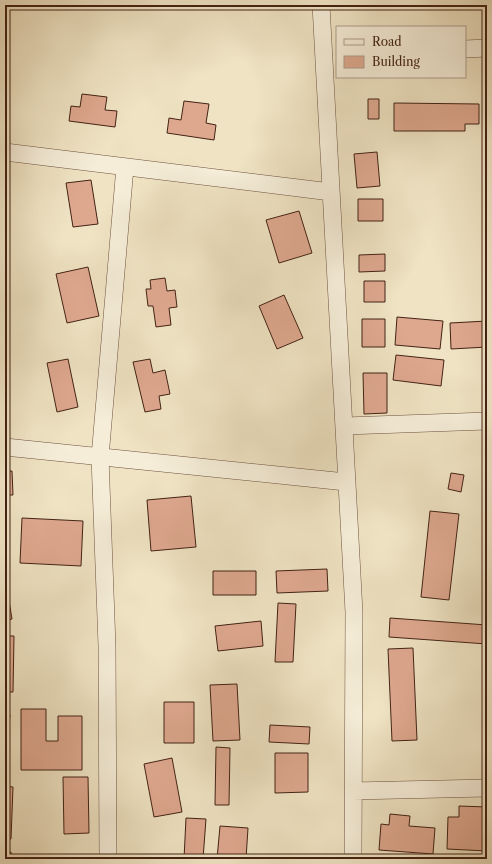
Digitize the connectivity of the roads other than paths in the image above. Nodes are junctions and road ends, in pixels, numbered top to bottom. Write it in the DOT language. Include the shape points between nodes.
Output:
graph roads {
  1 [pos="321,5"];
  2 [pos="487,48"];
  3 [pos="466,49"];
  4 [pos="330,53"];
  5 [pos="5,152"];
  6 [pos="125,167"];
  7 [pos="331,192"];
  8 [pos="487,421"];
  9 [pos="345,426"];
  10 [pos="5,447"];
  11 [pos="100,457"];
  12 [pos="346,482"];
  13 [pos="487,788"];
  14 [pos="353,790"];
  15 [pos="108,859"];
  16 [pos="353,859"];
  1 -- 4 [label="street"];
  2 -- 3 [label="street"];
  4 -- 7 [label="street"];
  5 -- 6 [label="street"];
  6 -- 7 [label="street"];
  6 -- 11 [label="street"];
  7 -- 9 [label="street"];
  8 -- 9 [label="street"];
  9 -- 12 [label="street"];
  10 -- 11 [label="street"];
  11 -- 12 [label="street"];
  11 -- 15 [label="street" via="107,646"];
  12 -- 14 [label="street" via="354,612"];
  13 -- 14 [label="street"];
  14 -- 16 [label="street"];
}
